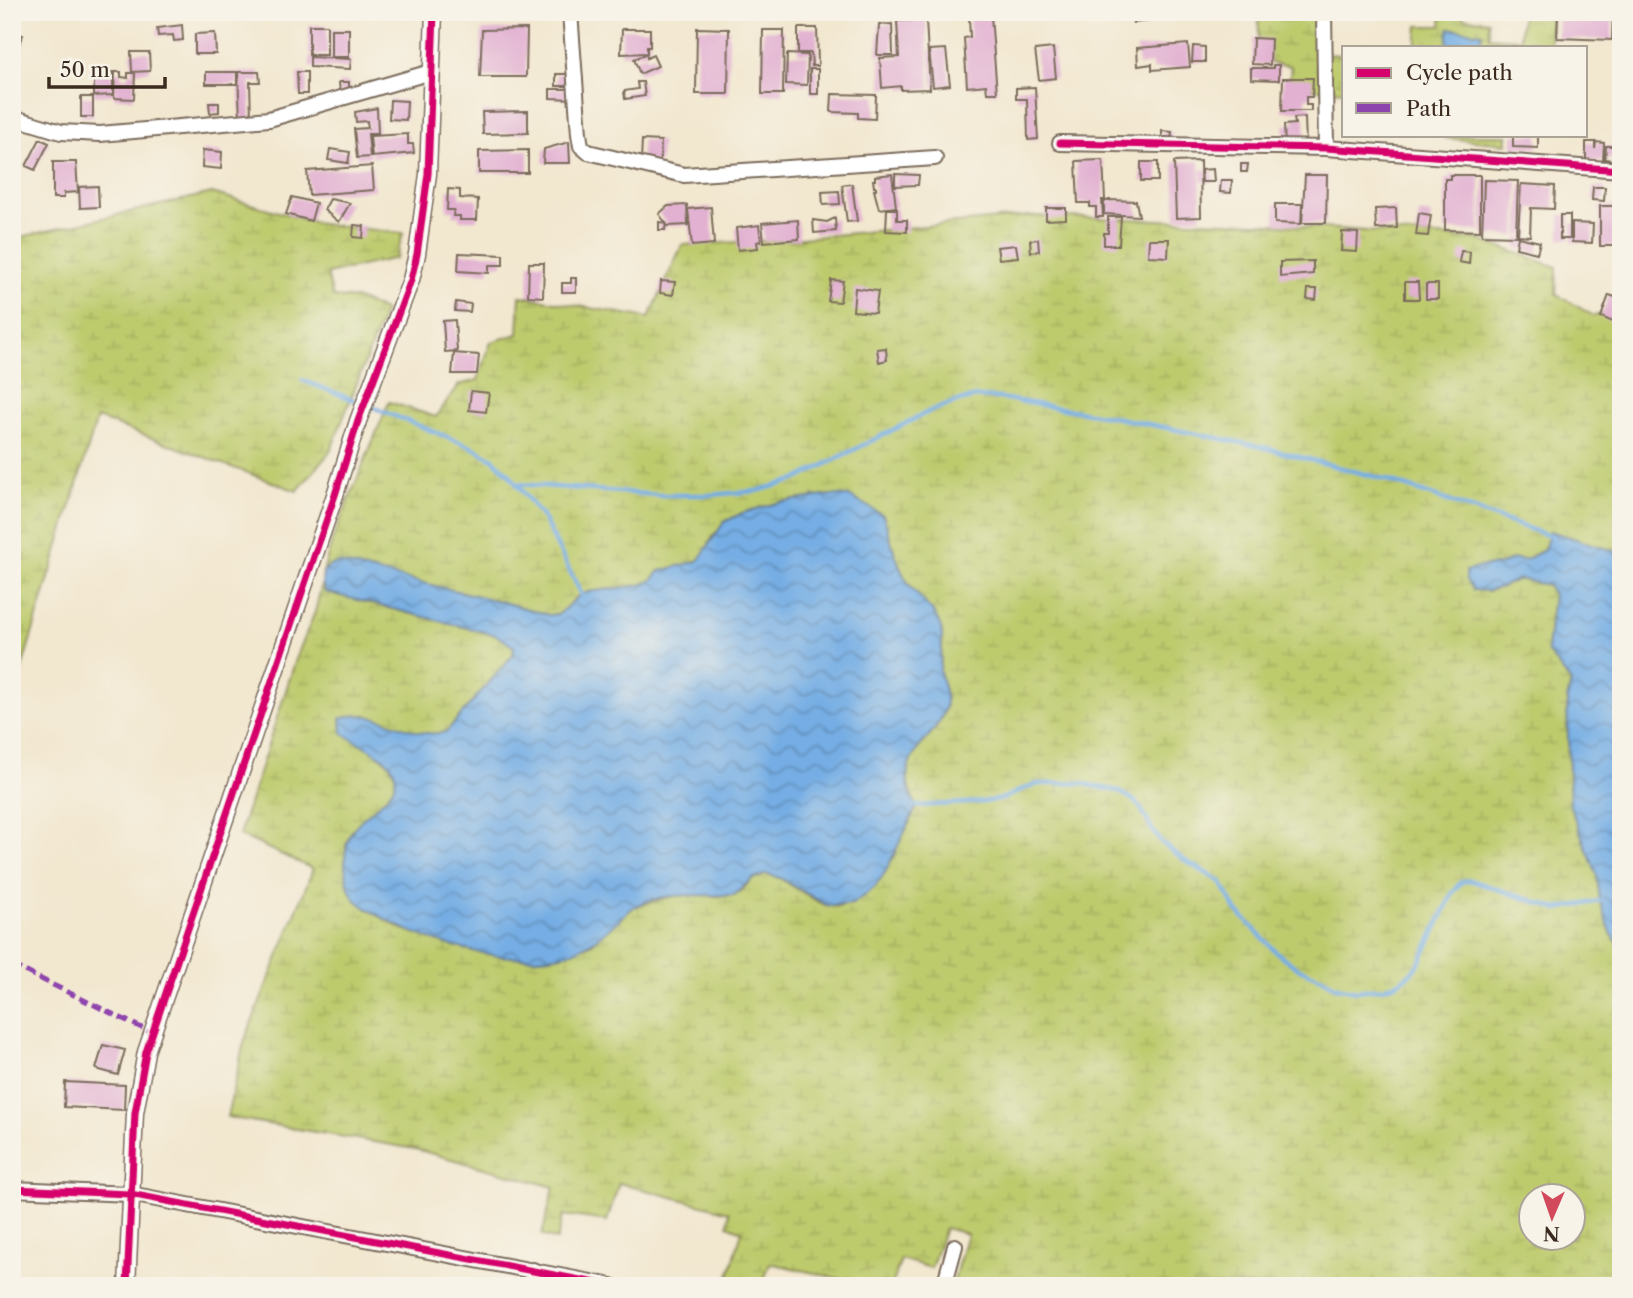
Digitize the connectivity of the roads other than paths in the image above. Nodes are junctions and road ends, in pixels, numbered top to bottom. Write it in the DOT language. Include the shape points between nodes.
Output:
graph roads {
  1 [pos="435,12"];
  2 [pos="570,12"];
  3 [pos="1324,12"];
  4 [pos="431,72"];
  5 [pos="12,117"];
  6 [pos="1060,143"];
  7 [pos="1326,148"];
  8 [pos="935,158"];
  9 [pos="1621,170"];
  10 [pos="12,1189"];
  11 [pos="130,1194"];
  12 [pos="955,1246"];
  13 [pos="533,1269"];
  14 [pos="127,1286"];
  15 [pos="529,1286"];
  16 [pos="612,1286"];
  17 [pos="944,1286"];
  1 -- 4 [label="street"];
  2 -- 8 [label="street" via="579,134 581,146 588,152 684,176"];
  3 -- 7 [label="street"];
  4 -- 5 [label="street" via="269,118 100,134 61,132"];
  4 -- 11 [label="street" via="428,174 411,280 358,421 146,1052 136,1097"];
  6 -- 7 [label="street"];
  7 -- 9 [label="street"];
  10 -- 11 [label="street"];
  11 -- 13 [label="street"];
  11 -- 14 [label="street"];
  12 -- 17 [label="street"];
  13 -- 15 [label="street"];
  13 -- 16 [label="street"];
}
